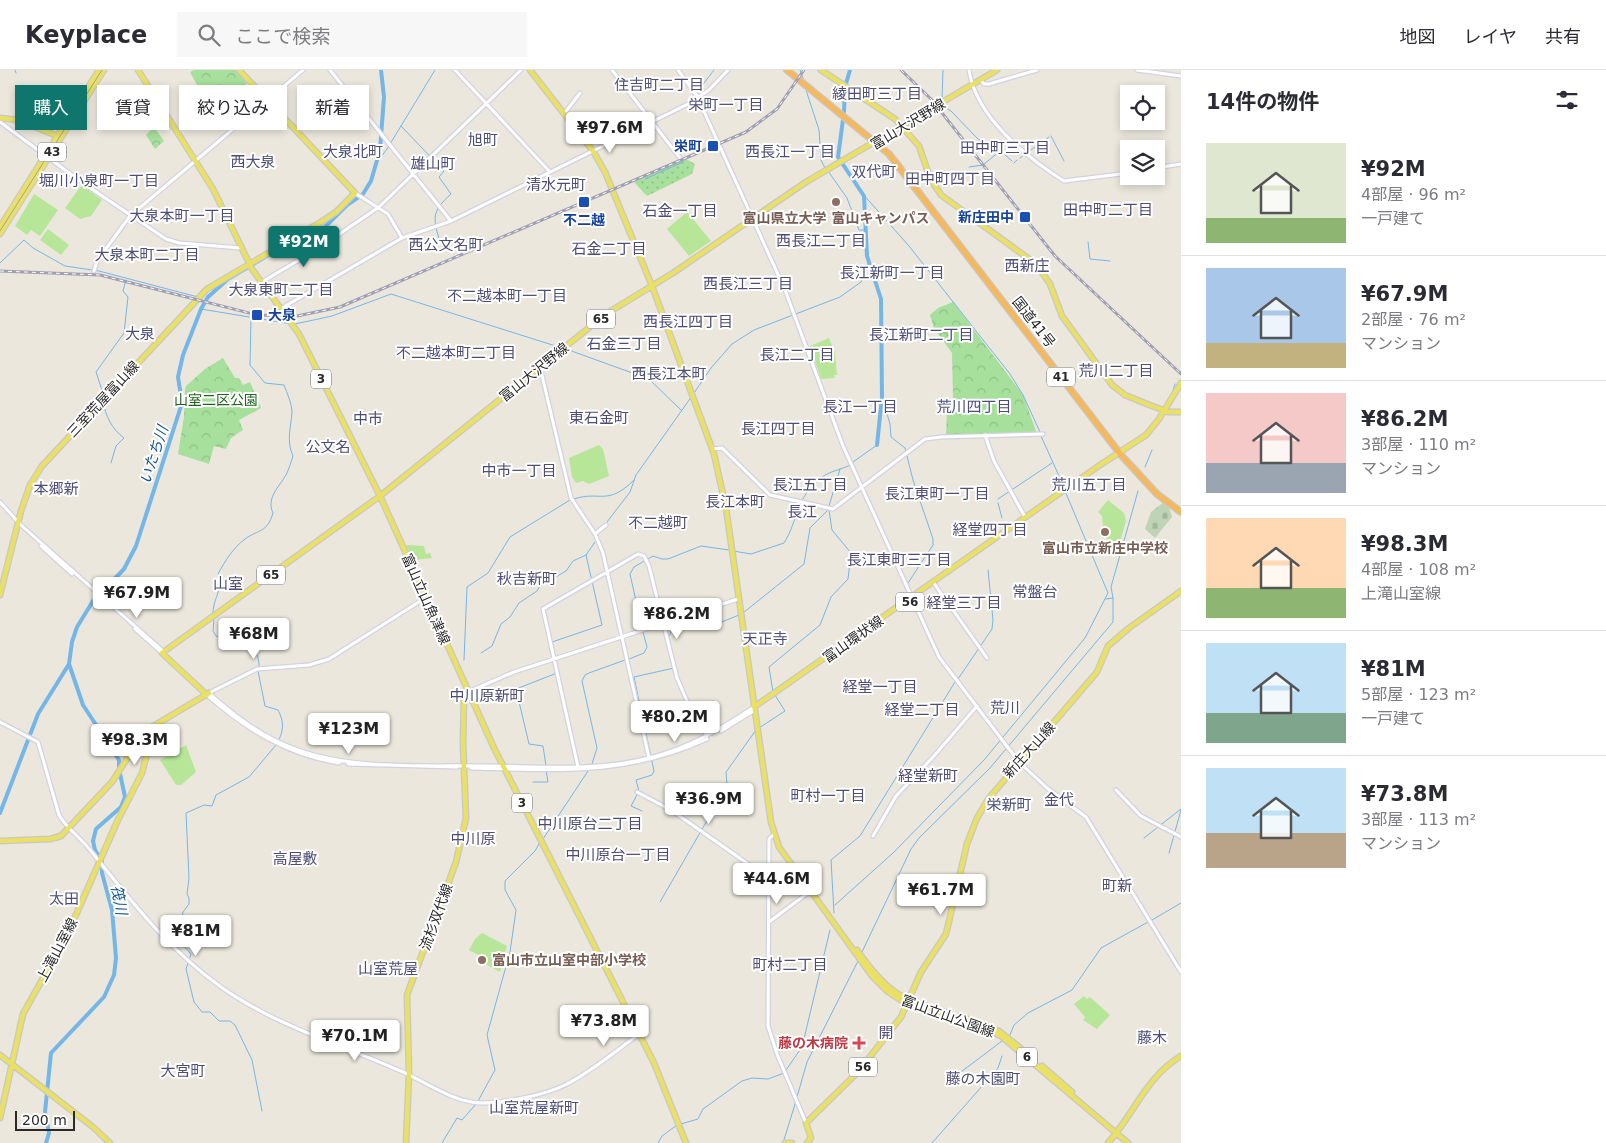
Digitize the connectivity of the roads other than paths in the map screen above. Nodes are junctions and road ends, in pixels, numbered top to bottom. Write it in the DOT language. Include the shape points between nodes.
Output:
graph roads {
  1 [pos="99,70"];
  2 [pos="104,70"];
  3 [pos="138,70"];
  4 [pos="239,70"];
  5 [pos="303,70"];
  6 [pos="330,70"];
  7 [pos="455,70"];
  8 [pos="521,70"];
  9 [pos="530,70"];
  10 [pos="612,70"];
  11 [pos="678,70"];
  12 [pos="728,70"];
  13 [pos="788,70"];
  14 [pos="822,70"];
  15 [pos="970,70"];
  16 [pos="997,70"];
  17 [pos="1037,70"];
  18 [pos="1137,70"];
  19 [pos="1181,76"];
  20 [pos="981,80"];
  21 [pos="254,85"];
  22 [pos="286,85"];
  23 [pos="972,86"];
  24 [pos="580,93"];
  25 [pos="698,99"];
  26 [pos="487,104"];
  27 [pos="564,114"];
  28 [pos="0,118"];
  29 [pos="287,120"];
  30 [pos="0,122"];
  31 [pos="653,122"];
  32 [pos="903,126"];
  33 [pos="232,130"];
  34 [pos="60,137"];
  35 [pos="876,143"];
  36 [pos="593,151"];
  37 [pos="47,157"];
  38 [pos="680,158"];
  39 [pos="195,161"];
  40 [pos="1181,164"];
  41 [pos="1165,167"];
  42 [pos="550,172"];
  43 [pos="1120,174"];
  44 [pos="414,175"];
  45 [pos="355,193"];
  46 [pos="379,207"];
  47 [pos="130,216"];
  48 [pos="752,219"];
  49 [pos="450,221"];
  50 [pos="0,227"];
  51 [pos="0,234"];
  52 [pos="402,238"];
  53 [pos="242,248"];
  54 [pos="251,265"];
  55 [pos="94,271"];
  56 [pos="262,282"];
  57 [pos="652,286"];
  58 [pos="282,308"];
  59 [pos="540,367"];
  60 [pos="1181,383"];
  61 [pos="1181,387"];
  62 [pos="1176,394"];
  63 [pos="1165,411"];
  64 [pos="1181,412"];
  65 [pos="1043,434"];
  66 [pos="985,435"];
  67 [pos="712,449"];
  68 [pos="1122,453"];
  69 [pos="862,488"];
  70 [pos="1065,491"];
  71 [pos="380,496"];
  72 [pos="0,504"];
  73 [pos="1181,511"];
  74 [pos="1025,518"];
  75 [pos="18,524"];
  76 [pos="606,526"];
  77 [pos="595,534"];
  78 [pos="607,572"];
  79 [pos="934,583"];
  80 [pos="1181,591"];
  81 [pos="0,595"];
  82 [pos="426,598"];
  83 [pos="738,599"];
  84 [pos="912,599"];
  85 [pos="663,622"];
  86 [pos="622,635"];
  87 [pos="163,653"];
  88 [pos="987,658"];
  89 [pos="553,659"];
  90 [pos="468,692"];
  91 [pos="208,694"];
  92 [pos="977,706"];
  93 [pos="754,709"];
  94 [pos="0,722"];
  95 [pos="145,731"];
  96 [pos="707,736"];
  97 [pos="649,758"];
  98 [pos="1019,762"];
  99 [pos="464,766"];
  100 [pos="504,767"];
  101 [pos="578,767"];
  102 [pos="590,768"];
  103 [pos="1116,790"];
  104 [pos="637,792"];
  105 [pos="69,828"];
  106 [pos="774,834"];
  107 [pos="873,836"];
  108 [pos="1181,837"];
  109 [pos="0,841"];
  110 [pos="99,862"];
  111 [pos="769,878"];
  112 [pos="812,890"];
  113 [pos="768,922"];
  114 [pos="1181,972"];
  115 [pos="907,1002"];
  116 [pos="639,1034"];
  117 [pos="0,1055"];
  118 [pos="1181,1056"];
  119 [pos="11,1064"];
  120 [pos="409,1074"];
  121 [pos="0,1118"];
  122 [pos="806,1124"];
  123 [pos="1118,1132"];
  124 [pos="812,1140"];
  125 [pos="110,1143"];
  126 [pos="406,1143"];
  127 [pos="686,1143"];
  128 [pos="785,1143"];
  129 [pos="792,1143"];
  130 [pos="807,1143"];
  131 [pos="1108,1143"];
  132 [pos="1128,1143"];
  133 [pos="1132,1143"];
  1 -- 34 [label="main road, 43"];
  2 -- 34 [label="main road, 43"];
  3 -- 39 [label="main road, 富山立山魚津線 / 3"];
  4 -- 21 [label="main road"];
  5 -- 22 [label="street"];
  6 -- 44 [label="street"];
  7 -- 26 [label="street"];
  8 -- 26 [label="street"];
  9 -- 27 [label="main road, 富山立山公園線 / 6"];
  10 -- 31 [label="street"];
  11 -- 25 [label="street"];
  12 -- 25 [label="street"];
  13 -- 35 [label="highway, 国道41号 / 41"];
  14 -- 32 [label="main road" via="886,111"];
  15 -- 23 [label="street"];
  16 -- 20 [label="main road, 富山大沢野線 / 65"];
  17 -- 20 [label="street" via="989,84"];
  18 -- 19 [label="street"];
  20 -- 23 [label="main road, 富山大沢野線 / 65"];
  23 -- 32 [label="main road, 富山大沢野線 / 65"];
  23 -- 43 [label="street" via="992,119 1025,153 1064,181"];
  24 -- 27 [label="street"];
  25 -- 31 [label="street"];
  25 -- 48 [label="street"];
  26 -- 42 [label="street"];
  26 -- 44 [label="street"];
  27 -- 36 [label="main road, 富山立山公園線 / 6"];
  28 -- 34 [label="main road" via="18,120"];
  29 -- 45 [label="main road"];
  30 -- 37 [label="street"];
  31 -- 36 [label="street"];
  31 -- 38 [label="street"];
  32 -- 35 [label="main road, 富山大沢野線 / 65"];
  32 -- 63 [label="main road" via="919,146 930,178 941,195 1036,264 1050,284 1062,316 1112,385 1125,395"];
  33 -- 39 [label="street"];
  34 -- 37 [label="main road, 43"];
  35 -- 48 [label="main road, 富山大沢野線 / 65" via="806,182"];
  35 -- 68 [label="highway, 国道41号 / 41" via="896,163"];
  36 -- 42 [label="street"];
  36 -- 57 [label="main road, 富山立山公園線 / 6" via="605,172"];
  37 -- 47 [label="street"];
  37 -- 50 [label="main road, 43"];
  37 -- 51 [label="main road, 43"];
  39 -- 47 [label="street"];
  39 -- 53 [label="main road, 富山立山魚津線 / 3" via="213,189"];
  40 -- 41 [label="street"];
  42 -- 49 [label="street"];
  44 -- 46 [label="street"];
  44 -- 49 [label="street"];
  45 -- 46 [label="street"];
  45 -- 54 [label="main road, 三室荒屋富山線" via="336,212"];
  46 -- 52 [label="street" via="388,214"];
  46 -- 56 [label="street" via="320,248"];
  47 -- 53 [label="street" via="166,239 179,243"];
  47 -- 55 [label="street" via="97,261"];
  48 -- 57 [label="main road, 富山大沢野線 / 65"];
  48 -- 69 [label="street" via="785,290"];
  49 -- 52 [label="street"];
  52 -- 58 [label="street"];
  53 -- 54 [label="main road, 富山立山魚津線 / 3"];
  54 -- 56 [label="main road, 富山立山魚津線 / 3"];
  54 -- 75 [label="main road, 三室荒屋富山線" via="230,274 199,297 42,466 30,485"];
  56 -- 58 [label="main road, 富山立山魚津線 / 3"];
  57 -- 59 [label="main road, 富山大沢野線 / 65" via="606,314"];
  57 -- 67 [label="main road, 富山立山公園線 / 6"];
  58 -- 71 [label="main road, 富山立山魚津線 / 3" via="299,334"];
  59 -- 71 [label="main road, 富山大沢野線 / 65"];
  59 -- 77 [label="street" via="571,498"];
  60 -- 62 [label="main road, 富山環状線 / 56"];
  61 -- 62 [label="main road, 富山環状線 / 56"];
  62 -- 63 [label="main road, 富山環状線 / 56"];
  63 -- 64 [label="main road"];
  63 -- 68 [label="main road, 富山環状線 / 56" via="1146,434"];
  65 -- 66 [label="street"];
  66 -- 69 [label="street" via="925,439"];
  66 -- 74 [label="street" via="994,461"];
  67 -- 69 [label="street" via="722,448 773,497 833,509"];
  67 -- 83 [label="main road, 富山立山公園線 / 6" via="726,508"];
  68 -- 70 [label="main road, 富山環状線 / 56"];
  68 -- 73 [label="highway, 国道41号 / 41"];
  69 -- 84 [label="street"];
  70 -- 74 [label="main road, 富山環状線 / 56"];
  70 -- 79 [label="main road, 富山環状線 / 56"];
  71 -- 82 [label="main road, 富山立山魚津線 / 3"];
  71 -- 87 [label="main road, 富山大沢野線 / 65"];
  72 -- 75 [label="street"];
  74 -- 79 [label="main road, 富山環状線 / 56"];
  75 -- 81 [label="main road, 三室荒屋富山線"];
  75 -- 87 [label="street"];
  76 -- 77 [label="street"];
  77 -- 78 [label="street"];
  78 -- 85 [label="street" via="638,554 644,556"];
  78 -- 86 [label="street"];
  78 -- 89 [label="street" via="544,610"];
  79 -- 84 [label="main road, 富山環状線 / 56"];
  79 -- 88 [label="street"];
  80 -- 98 [label="main road, 新庄大山線" via="1108,646 1097,672"];
  82 -- 90 [label="main road, 富山立山魚津線 / 3"];
  82 -- 91 [label="street" via="329,659 309,665 257,669"];
  83 -- 85 [label="street"];
  83 -- 93 [label="main road, 富山立山公園線 / 6"];
  84 -- 92 [label="street" via="939,657"];
  84 -- 93 [label="main road, 富山環状線 / 56"];
  85 -- 86 [label="street"];
  85 -- 96 [label="street" via="683,693"];
  86 -- 89 [label="street"];
  86 -- 97 [label="street"];
  87 -- 91 [label="main road"];
  89 -- 90 [label="street"];
  89 -- 101 [label="street"];
  90 -- 99 [label="main road, 流杉双代線" via="464,698"];
  90 -- 100 [label="main road, 富山立山魚津線 / 3"];
  91 -- 95 [label="main road"];
  91 -- 99 [label="street" via="260,733 308,754 340,761"];
  92 -- 98 [label="street"];
  92 -- 107 [label="street" via="896,796"];
  93 -- 96 [label="street"];
  93 -- 102 [label="street" via="711,737 673,753 632,764"];
  93 -- 106 [label="main road, 富山立山公園線 / 6"];
  94 -- 105 [label="street" via="33,738 40,746 59,815"];
  95 -- 105 [label="main road" via="112,782"];
  95 -- 110 [label="main road, 上滝山室線" via="143,770"];
  96 -- 97 [label="street"];
  97 -- 102 [label="street"];
  98 -- 114 [label="street" via="1086,817"];
  98 -- 115 [label="main road, 新庄大山線" via="1001,781 977,818 967,844 946,934 921,972"];
  99 -- 100 [label="street"];
  99 -- 120 [label="main road, 流杉双代線" via="467,814 461,846 407,995"];
  100 -- 101 [label="street"];
  100 -- 102 [label="street"];
  100 -- 116 [label="main road, 富山立山魚津線 / 3"];
  101 -- 102 [label="street"];
  103 -- 108 [label="street" via="1142,816"];
  104 -- 111 [label="street" via="671,810"];
  105 -- 109 [label="main road" via="56,838"];
  105 -- 110 [label="street"];
  106 -- 111 [label="street" via="769,839"];
  106 -- 112 [label="main road, 富山立山公園線 / 6"];
  110 -- 119 [label="main road, 上滝山室線" via="67,935 23,1014"];
  110 -- 120 [label="street" via="167,941 223,989 275,1018"];
  111 -- 113 [label="street"];
  112 -- 113 [label="street"];
  112 -- 115 [label="main road, 富山立山公園線 / 6" via="876,976"];
  113 -- 122 [label="street" via="768,1026"];
  115 -- 122 [label="main road, 56" via="896,1025 858,1072"];
  115 -- 123 [label="main road, 富山立山公園線 / 6" via="976,1020 999,1031"];
  116 -- 120 [label="street" via="562,1086 490,1103 460,1099"];
  116 -- 127 [label="main road, 富山立山魚津線 / 3"];
  117 -- 119 [label="main road"];
  118 -- 123 [label="main road" via="1167,1064 1148,1084"];
  119 -- 121 [label="main road, 上滝山室線"];
  119 -- 125 [label="main road"];
  120 -- 126 [label="main road, 流杉双代線"];
  122 -- 124 [label="main road"];
  123 -- 131 [label="main road"];
  123 -- 132 [label="main road, 富山立山公園線 / 6"];
  123 -- 133 [label="main road, 富山立山公園線 / 6"];
  124 -- 130 [label="main road"];
  128 -- 129 [label="main road"];
}
